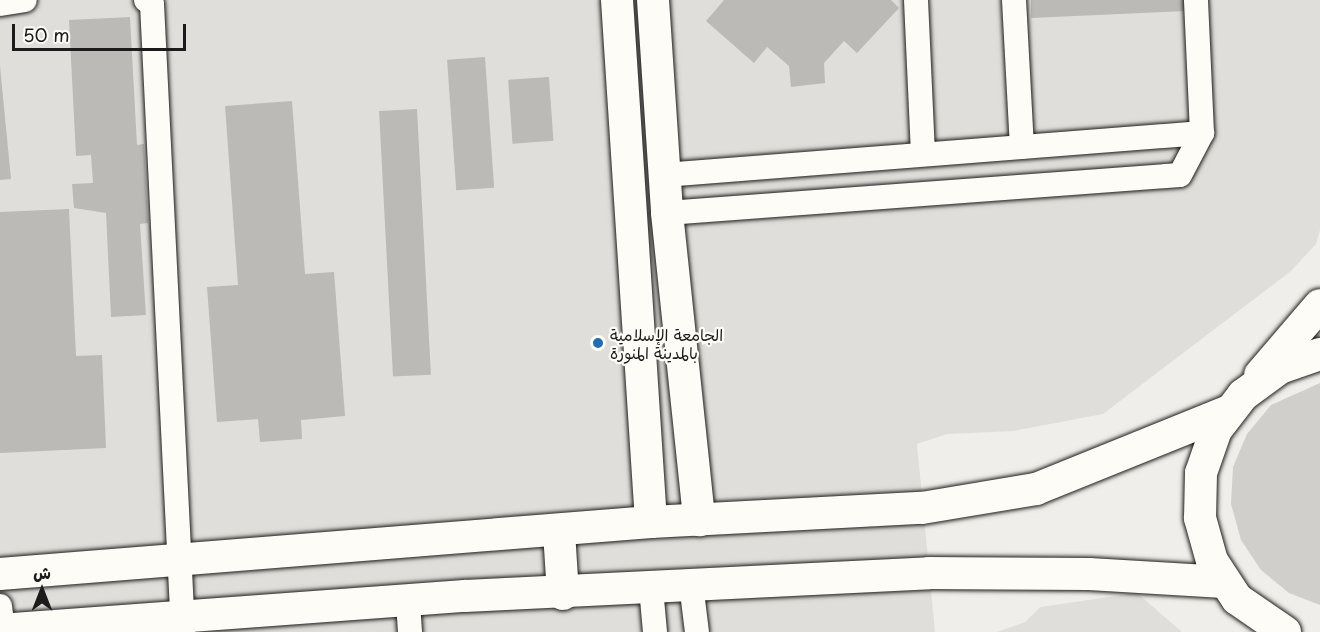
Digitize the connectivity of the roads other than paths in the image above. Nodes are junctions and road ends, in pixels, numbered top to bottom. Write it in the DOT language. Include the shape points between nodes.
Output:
graph roads {
  1 [pos="25,0"];
  2 [pos="146,0"];
  3 [pos="617,0"];
  4 [pos="653,0"];
  5 [pos="916,0"];
  6 [pos="1014,0"];
  7 [pos="1196,0"];
  8 [pos="0,4"];
  9 [pos="1202,133"];
  10 [pos="1022,147"];
  11 [pos="923,154"];
  12 [pos="664,175"];
  13 [pos="666,213"];
  14 [pos="1320,305"];
  15 [pos="1320,354"];
  16 [pos="1236,403"];
  17 [pos="699,520"];
  18 [pos="651,522"];
  19 [pos="560,532"];
  20 [pos="177,558"];
  21 [pos="0,574"];
  22 [pos="1224,582"];
  23 [pos="691,584"];
  24 [pos="651,588"];
  25 [pos="563,594"];
  26 [pos="409,617"];
  27 [pos="1264,622"];
  28 [pos="182,623"];
  29 [pos="2,624"];
  30 [pos="655,632"];
  31 [pos="697,632"];
  32 [pos="1285,632"];
  1 -- 8 [label="street"];
  2 -- 20 [label="street" via="152,4"];
  3 -- 18 [label="main road"];
  4 -- 12 [label="main road"];
  5 -- 11 [label="street"];
  6 -- 10 [label="street"];
  7 -- 9 [label="street"];
  9 -- 10 [label="street"];
  9 -- 13 [label="street" via="1180,175"];
  10 -- 11 [label="street"];
  11 -- 12 [label="street"];
  12 -- 13 [label="main road"];
  13 -- 17 [label="main road"];
  14 -- 16 [label="main road"];
  15 -- 16 [label="main road" via="1280,368"];
  16 -- 17 [label="main road" via="1036,489 922,508"];
  16 -- 22 [label="main road" via="1201,473 1200,518"];
  17 -- 18 [label="main road"];
  18 -- 19 [label="main road"];
  19 -- 20 [label="main road"];
  19 -- 25 [label="main road"];
  20 -- 21 [label="main road"];
  20 -- 28 [label="street"];
  22 -- 23 [label="main road" via="929,573"];
  22 -- 27 [label="main road"];
  23 -- 24 [label="main road"];
  23 -- 31 [label="street"];
  24 -- 25 [label="main road"];
  24 -- 30 [label="street"];
  25 -- 26 [label="main road"];
  26 -- 28 [label="main road"];
  27 -- 32 [label="main road"];
  28 -- 29 [label="main road"];
}
